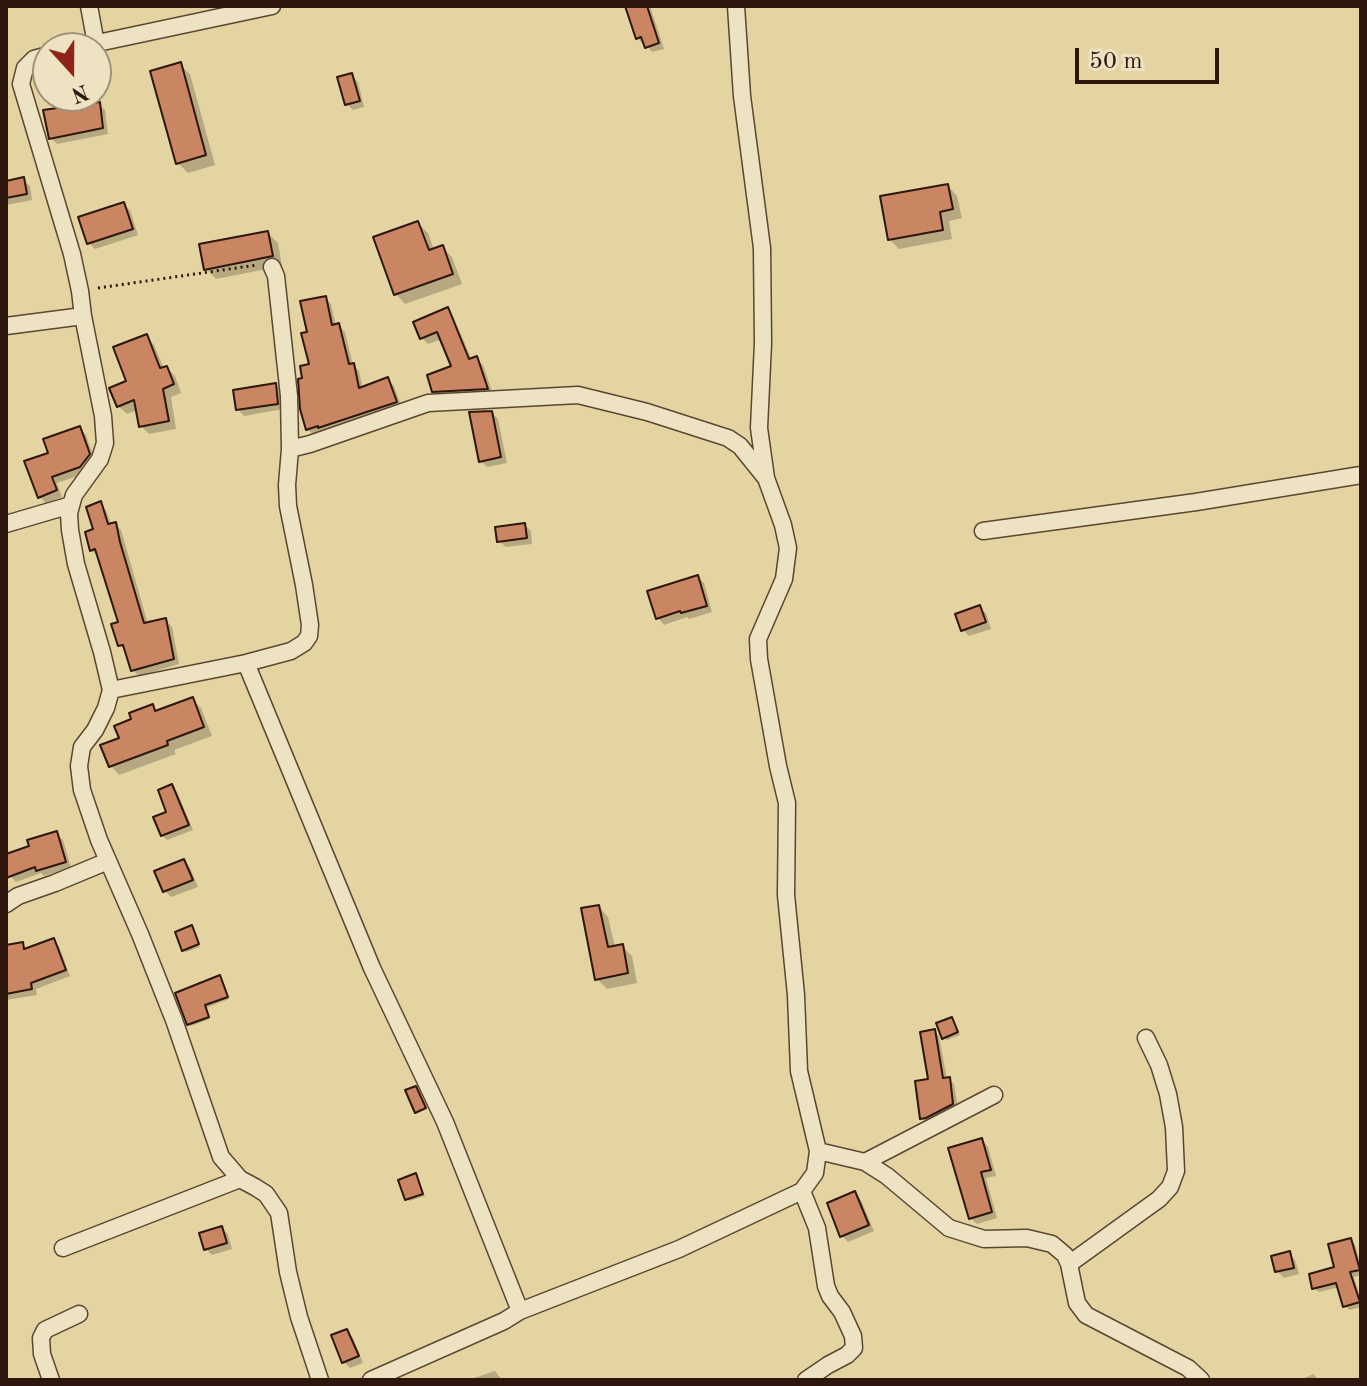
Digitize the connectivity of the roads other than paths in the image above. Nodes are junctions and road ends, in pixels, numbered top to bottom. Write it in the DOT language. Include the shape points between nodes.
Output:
graph roads {
  1 [pos="89,6"];
  2 [pos="272,6"];
  3 [pos="736,6"];
  4 [pos="94,32"];
  5 [pos="112,41"];
  6 [pos="32,61"];
  7 [pos="272,267"];
  8 [pos="83,316"];
  9 [pos="6,326"];
  10 [pos="290,449"];
  11 [pos="1361,475"];
  12 [pos="766,478"];
  13 [pos="71,505"];
  14 [pos="6,524"];
  15 [pos="983,531"];
  16 [pos="246,663"];
  17 [pos="111,690"];
  18 [pos="108,861"];
  19 [pos="6,904"];
  20 [pos="1146,1038"];
  21 [pos="994,1095"];
  22 [pos="818,1151"];
  23 [pos="865,1162"];
  24 [pos="240,1179"];
  25 [pos="802,1191"];
  26 [pos="63,1248"];
  27 [pos="1069,1264"];
  28 [pos="520,1311"];
  29 [pos="79,1314"];
  30 [pos="51,1380"];
  31 [pos="320,1380"];
  32 [pos="371,1380"];
  33 [pos="806,1380"];
  34 [pos="1201,1380"];
  1 -- 4 [label="street"];
  2 -- 5 [label="street"];
  3 -- 12 [label="street" via="762,248 759,428"];
  6 -- 8 [label="street" via="21,84 72,254"];
  7 -- 10 [label="street" via="286,354"];
  8 -- 9 [label="street"];
  8 -- 13 [label="street" via="105,443"];
  10 -- 12 [label="street" via="428,403 578,395 728,438"];
  10 -- 16 [label="street" via="288,506 309,636 291,651"];
  11 -- 15 [label="street"];
  12 -- 22 [label="street" via="788,548 784,579 758,639 759,659 787,803 786,895 799,1071"];
  13 -- 14 [label="street"];
  13 -- 17 [label="street" via="76,564"];
  16 -- 17 [label="street"];
  16 -- 28 [label="street" via="372,968 445,1122"];
  17 -- 18 [label="street" via="82,747 79,766 82,790"];
  18 -- 19 [label="street"];
  18 -- 24 [label="street" via="174,1020 221,1157"];
  20 -- 27 [label="street" via="1168,1094 1176,1171 1159,1199"];
  21 -- 23 [label="street"];
  22 -- 23 [label="street"];
  22 -- 25 [label="street" via="815,1173"];
  23 -- 27 [label="street" via="949,1228 984,1239 1027,1238 1052,1244"];
  24 -- 26 [label="street"];
  24 -- 31 [label="street" via="266,1194 279,1213 299,1317"];
  25 -- 28 [label="street" via="679,1249"];
  25 -- 33 [label="street" via="817,1228 826,1286 853,1336 854,1348"];
  27 -- 34 [label="street" via="1077,1303 1086,1315 1188,1368"];
  28 -- 32 [label="street"];
  29 -- 30 [label="street" via="45,1330 41,1338"];
}
